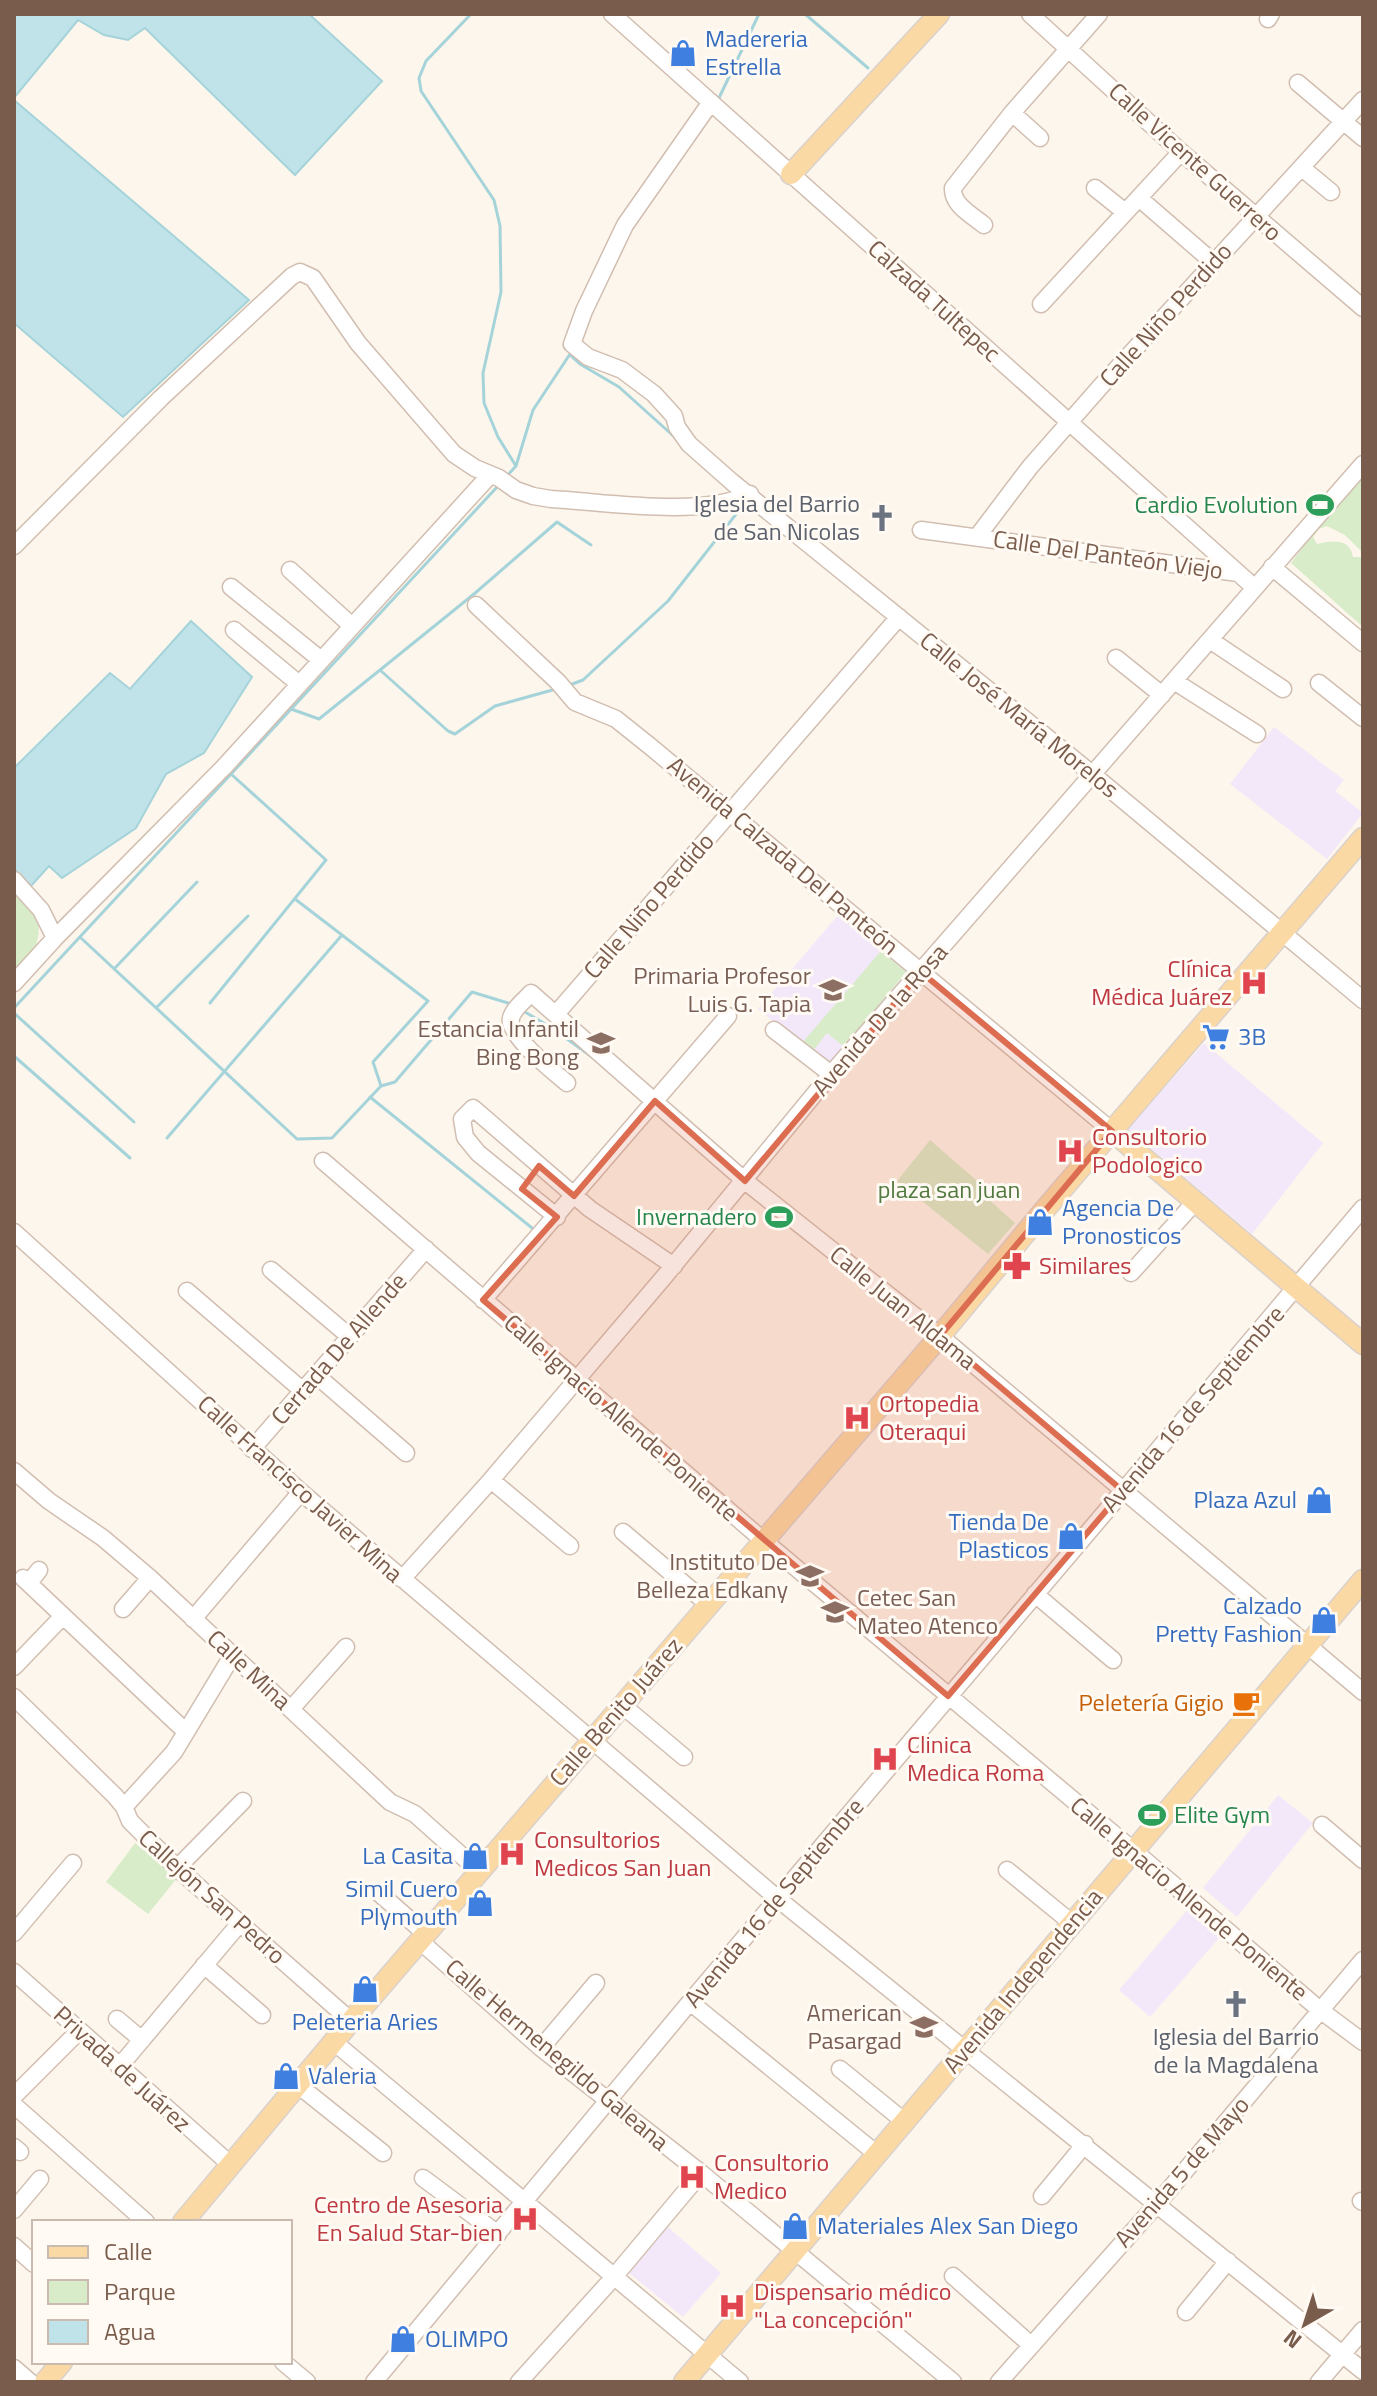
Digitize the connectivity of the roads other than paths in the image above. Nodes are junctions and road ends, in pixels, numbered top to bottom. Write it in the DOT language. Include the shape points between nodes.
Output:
graph roads {
  1 [pos="612,14"];
  2 [pos="939,14"];
  3 [pos="1030,14"];
  4 [pos="1099,14"];
  5 [pos="1070,49"];
  6 [pos="1298,83"];
  7 [pos="1363,100"];
  8 [pos="712,102"];
  9 [pos="1012,113"];
  10 [pos="1343,122"];
  11 [pos="1040,138"];
  12 [pos="1363,138"];
  13 [pos="1181,152"];
  14 [pos="1302,168"];
  15 [pos="791,174"];
  16 [pos="1095,188"];
  17 [pos="1331,192"];
  18 [pos="1139,198"];
  19 [pos="1125,212"];
  20 [pos="1256,216"];
  21 [pos="984,225"];
  22 [pos="1214,263"];
  23 [pos="1041,304"];
  24 [pos="1363,308"];
  25 [pos="1070,422"];
  26 [pos="1363,464"];
  27 [pos="494,477"];
  28 [pos="750,494"];
  29 [pos="921,530"];
  30 [pos="977,537"];
  31 [pos="14,546"];
  32 [pos="1272,567"];
  33 [pos="290,570"];
  34 [pos="1238,573"];
  35 [pos="231,587"];
  36 [pos="1255,588"];
  37 [pos="476,605"];
  38 [pos="899,617"];
  39 [pos="352,626"];
  40 [pos="234,630"];
  41 [pos="1210,640"];
  42 [pos="1363,643"];
  43 [pos="1116,658"];
  44 [pos="321,660"];
  45 [pos="1174,681"];
  46 [pos="1319,683"];
  47 [pos="299,684"];
  48 [pos="1283,689"];
  49 [pos="1162,695"];
  50 [pos="1363,718"];
  51 [pos="1257,734"];
  52 [pos="1092,774"];
  53 [pos="730,813"];
  54 [pos="1363,838"];
  55 [pos="14,880"];
  56 [pos="1283,932"];
  57 [pos="55,938"];
  58 [pos="921,972"];
  59 [pos="14,983"];
  60 [pos="1363,1000"];
  61 [pos="556,1014"];
  62 [pos="728,1016"];
  63 [pos="774,1030"];
  64 [pos="831,1074"];
  65 [pos="567,1083"];
  66 [pos="655,1101"];
  67 [pos="1112,1131"];
  68 [pos="323,1161"];
  69 [pos="539,1166"];
  70 [pos="745,1181"];
  71 [pos="522,1189"];
  72 [pos="574,1196"];
  73 [pos="1195,1202"];
  74 [pos="1363,1208"];
  75 [pos="557,1217"];
  76 [pos="14,1232"];
  77 [pos="426,1249"];
  78 [pos="674,1266"];
  79 [pos="271,1270"];
  80 [pos="1131,1273"];
  81 [pos="1297,1288"];
  82 [pos="187,1291"];
  83 [pos="483,1300"];
  84 [pos="349,1336"];
  85 [pos="940,1336"];
  86 [pos="1363,1344"];
  87 [pos="316,1375"];
  88 [pos="574,1381"];
  89 [pos="303,1391"];
  90 [pos="252,1449"];
  91 [pos="406,1453"];
  92 [pos="14,1471"];
  93 [pos="491,1480"];
  94 [pos="1123,1491"];
  95 [pos="301,1492"];
  96 [pos="623,1532"];
  97 [pos="764,1541"];
  98 [pos="570,1546"];
  99 [pos="30,1577"];
  100 [pos="150,1578"];
  101 [pos="402,1579"];
  102 [pos="1363,1580"];
  103 [pos="1035,1594"];
  104 [pos="709,1605"];
  105 [pos="123,1609"];
  106 [pos="63,1616"];
  107 [pos="193,1619"];
  108 [pos="346,1647"];
  109 [pos="1307,1647"];
  110 [pos="232,1656"];
  111 [pos="1113,1660"];
  112 [pos="14,1667"];
  113 [pos="1363,1692"];
  114 [pos="948,1696"];
  115 [pos="14,1697"];
  116 [pos="622,1705"];
  117 [pos="291,1709"];
  118 [pos="185,1731"];
  119 [pos="591,1741"];
  120 [pos="684,1757"];
  121 [pos="243,1801"];
  122 [pos="124,1807"];
  123 [pos="1322,1825"];
  124 [pos="1134,1851"];
  125 [pos="1363,1860"];
  126 [pos="73,1863"];
  127 [pos="177,1868"];
  128 [pos="1007,1870"];
  129 [pos="480,1872"];
  130 [pos="379,1893"];
  131 [pos="778,1899"];
  132 [pos="240,1923"];
  133 [pos="1073,1924"];
  134 [pos="14,1933"];
  135 [pos="423,1937"];
  136 [pos="1363,1960"];
  137 [pos="204,1965"];
  138 [pos="14,1972"];
  139 [pos="596,1983"];
  140 [pos="690,2002"];
  141 [pos="1320,2010"];
  142 [pos="262,2015"];
  143 [pos="117,2019"];
  144 [pos="351,2021"];
  145 [pos="79,2031"];
  146 [pos="142,2040"];
  147 [pos="334,2042"];
  148 [pos="1363,2042"];
  149 [pos="541,2048"];
  150 [pos="965,2049"];
  151 [pos="119,2067"];
  152 [pos="840,2069"];
  153 [pos="298,2085"];
  154 [pos="14,2096"];
  155 [pos="608,2100"];
  156 [pos="14,2105"];
  157 [pos="905,2122"];
  158 [pos="1085,2144"];
  159 [pos="383,2153"];
  160 [pos="878,2155"];
  161 [pos="231,2165"];
  162 [pos="701,2173"];
  163 [pos="423,2178"];
  164 [pos="40,2179"];
  165 [pos="1042,2196"];
  166 [pos="522,2202"];
  167 [pos="1157,2204"];
  168 [pos="17,2206"];
  169 [pos="144,2220"];
  170 [pos="185,2220"];
  171 [pos="498,2234"];
  172 [pos="14,2246"];
  173 [pos="795,2252"];
  174 [pos="1228,2261"];
  175 [pos="32,2262"];
  176 [pos="953,2276"];
  177 [pos="613,2278"];
  178 [pos="1186,2312"];
  179 [pos="1363,2330"];
  180 [pos="1031,2345"];
  181 [pos="1342,2354"];
  182 [pos="707,2355"];
  183 [pos="60,2364"];
  184 [pos="285,2364"];
  185 [pos="14,2368"];
  186 [pos="1363,2371"];
  187 [pos="30,2382"];
  188 [pos="45,2382"];
  189 [pos="307,2382"];
  190 [pos="374,2382"];
  191 [pos="519,2382"];
  192 [pos="684,2382"];
  193 [pos="740,2382"];
  194 [pos="953,2382"];
  195 [pos="999,2382"];
  196 [pos="1319,2382"];
  1 -- 8 [label="street, Calzada Tultepec"];
  2 -- 15 [label="main road"];
  3 -- 5 [label="street, Calle Vicente Guerrero"];
  4 -- 5 [label="street"];
  5 -- 9 [label="street"];
  5 -- 13 [label="street, Calle Vicente Guerrero"];
  6 -- 10 [label="street"];
  7 -- 10 [label="street, Calle Niño Perdido"];
  8 -- 15 [label="street, Calzada Tultepec"];
  8 -- 28 [label="street, Calle José María Morelos" via="625,225 571,342 654,394 689,444"];
  9 -- 11 [label="street"];
  9 -- 21 [label="street" via="953,188 957,202"];
  10 -- 12 [label="street"];
  10 -- 14 [label="street, Calle Niño Perdido"];
  13 -- 18 [label="street"];
  13 -- 20 [label="street, Calle Vicente Guerrero"];
  14 -- 17 [label="street"];
  14 -- 20 [label="street, Calle Niño Perdido"];
  15 -- 25 [label="street, Calzada Tultepec"];
  16 -- 19 [label="street"];
  18 -- 19 [label="street"];
  18 -- 22 [label="street"];
  19 -- 23 [label="street"];
  20 -- 22 [label="street, Calle Niño Perdido"];
  20 -- 24 [label="street, Calle Vicente Guerrero"];
  22 -- 25 [label="street, Calle Niño Perdido"];
  25 -- 30 [label="street, Calle Niño Perdido"];
  25 -- 34 [label="street, Calzada Tultepec"];
  26 -- 32 [label="street, Avenida De la Rosa"];
  27 -- 28 [label="street" via="516,490 551,499 712,506"];
  27 -- 31 [label="street" via="464,462 438,437 358,343 313,278 300,272 221,340"];
  27 -- 39 [label="street"];
  28 -- 38 [label="street, Calle José María Morelos"];
  29 -- 30 [label="street, Calle Del Panteón Viejo"];
  30 -- 34 [label="street, Calle Del Panteón Viejo"];
  32 -- 36 [label="street, Avenida De la Rosa"];
  32 -- 42 [label="street"];
  33 -- 39 [label="street"];
  34 -- 36 [label="street, Calzada Tultepec"];
  35 -- 44 [label="street"];
  36 -- 41 [label="street, Avenida De la Rosa"];
  37 -- 53 [label="street, Avenida Calzada Del Panteón" via="568,696 628,728"];
  38 -- 52 [label="street, Calle José María Morelos"];
  38 -- 53 [label="street, Calle Niño Perdido"];
  39 -- 44 [label="street"];
  40 -- 47 [label="street"];
  41 -- 45 [label="street, Avenida De la Rosa"];
  41 -- 48 [label="street"];
  43 -- 49 [label="street"];
  44 -- 47 [label="street"];
  45 -- 49 [label="street, Avenida De la Rosa"];
  45 -- 51 [label="street"];
  46 -- 50 [label="street"];
  47 -- 57 [label="street"];
  49 -- 52 [label="street, Avenida De la Rosa"];
  52 -- 56 [label="street, Calle José María Morelos"];
  52 -- 58 [label="street, Avenida De la Rosa"];
  53 -- 58 [label="street, Avenida Calzada Del Panteón"];
  53 -- 61 [label="street, Calle Niño Perdido"];
  54 -- 56 [label="main road, Calle Benito Juárez"];
  55 -- 57 [label="street" via="41,910"];
  56 -- 60 [label="street, Calle José María Morelos"];
  56 -- 67 [label="main road, Calle Benito Juárez"];
  57 -- 59 [label="street"];
  58 -- 64 [label="street, Avenida De la Rosa"];
  58 -- 67 [label="street, Avenida Calzada Del Panteón"];
  61 -- 65 [label="street, Calle Juan Aldama" via="531,993 510,1020 520,1038"];
  61 -- 66 [label="street, Calle Juan Aldama"];
  62 -- 66 [label="street"];
  63 -- 64 [label="street"];
  64 -- 70 [label="street, Avenida De la Rosa"];
  66 -- 70 [label="street, Calle Juan Aldama"];
  66 -- 72 [label="street"];
  67 -- 73 [label="main road"];
  67 -- 85 [label="main road, Calle Benito Juárez"];
  68 -- 77 [label="street, Calle Ignacio Allende Poniente"];
  69 -- 71 [label="street"];
  69 -- 71 [label="street" via="473,1108 462,1119 465,1137 478,1153"];
  69 -- 72 [label="street"];
  70 -- 78 [label="street, Avenida De la Rosa"];
  70 -- 85 [label="street, Calle Juan Aldama"];
  71 -- 75 [label="street"];
  72 -- 75 [label="street"];
  72 -- 78 [label="street"];
  73 -- 80 [label="street"];
  73 -- 81 [label="main road"];
  74 -- 81 [label="street, Avenida 16 de Septiembre"];
  75 -- 83 [label="street"];
  76 -- 90 [label="street, Calle Francisco Javier Mina"];
  77 -- 83 [label="street, Calle Ignacio Allende Poniente"];
  77 -- 84 [label="street, Cerrada De Allende"];
  78 -- 88 [label="street, Avenida De la Rosa"];
  79 -- 84 [label="street"];
  81 -- 86 [label="main road"];
  81 -- 94 [label="street, Avenida 16 de Septiembre"];
  82 -- 89 [label="street"];
  83 -- 88 [label="street, Calle Ignacio Allende Poniente"];
  84 -- 87 [label="street, Cerrada De Allende"];
  85 -- 94 [label="street, Calle Juan Aldama"];
  85 -- 97 [label="main road, Calle Benito Juárez"];
  87 -- 89 [label="street, Cerrada De Allende"];
  87 -- 91 [label="street"];
  88 -- 93 [label="street, Avenida De la Rosa"];
  88 -- 97 [label="street, Calle Ignacio Allende Poniente"];
  89 -- 90 [label="street, Cerrada De Allende"];
  90 -- 95 [label="street, Calle Francisco Javier Mina"];
  92 -- 100 [label="street, Calle Mina"];
  93 -- 98 [label="street"];
  93 -- 101 [label="street, Avenida De la Rosa"];
  94 -- 103 [label="street, Avenida 16 de Septiembre"];
  94 -- 109 [label="street, Calle Juan Aldama"];
  95 -- 101 [label="street, Calle Francisco Javier Mina"];
  95 -- 107 [label="street"];
  96 -- 104 [label="street"];
  97 -- 104 [label="main road, Calle Benito Juárez"];
  97 -- 114 [label="street, Calle Ignacio Allende Poniente"];
  99 -- 106 [label="street"];
  100 -- 105 [label="street"];
  100 -- 107 [label="street, Calle Mina"];
  101 -- 119 [label="street, Calle Francisco Javier Mina"];
  102 -- 109 [label="main road, Avenida Independencia"];
  103 -- 111 [label="street"];
  103 -- 114 [label="street, Avenida 16 de Septiembre"];
  104 -- 116 [label="main road, Calle Benito Juárez"];
  106 -- 112 [label="street"];
  106 -- 118 [label="street"];
  107 -- 110 [label="street, Calle Mina"];
  108 -- 117 [label="street"];
  109 -- 113 [label="street, Calle Juan Aldama"];
  109 -- 124 [label="main road, Avenida Independencia"];
  110 -- 117 [label="street, Calle Mina"];
  110 -- 118 [label="street"];
  114 -- 124 [label="street, Calle Ignacio Allende Poniente"];
  114 -- 131 [label="street, Avenida 16 de Septiembre"];
  115 -- 122 [label="street, Callejón San Pedro"];
  116 -- 119 [label="main road, Calle Benito Juárez"];
  116 -- 120 [label="street"];
  117 -- 129 [label="street, Calle Mina" via="390,1802 415,1814"];
  118 -- 122 [label="street" via="174,1752"];
  119 -- 129 [label="main road, Calle Benito Juárez"];
  119 -- 131 [label="street, Calle Francisco Javier Mina"];
  121 -- 127 [label="street"];
  122 -- 127 [label="street, Callejón San Pedro" via="130,1821"];
  123 -- 125 [label="street"];
  124 -- 133 [label="main road, Avenida Independencia"];
  124 -- 141 [label="street, Calle Ignacio Allende Poniente"];
  126 -- 134 [label="street"];
  127 -- 132 [label="street, Callejón San Pedro"];
  128 -- 133 [label="street"];
  129 -- 135 [label="main road, Calle Benito Juárez"];
  130 -- 135 [label="street, Calle Hermenegildo Galeana"];
  131 -- 140 [label="street, Avenida 16 de Septiembre"];
  131 -- 150 [label="street, Calle Francisco Javier Mina"];
  132 -- 137 [label="street"];
  132 -- 144 [label="street, Callejón San Pedro"];
  133 -- 150 [label="main road, Avenida Independencia"];
  135 -- 144 [label="main road, Calle Benito Juárez"];
  135 -- 149 [label="street, Calle Hermenegildo Galeana"];
  136 -- 141 [label="street, Avenida 5 de Mayo"];
  137 -- 142 [label="street"];
  137 -- 146 [label="street"];
  138 -- 145 [label="street, Privada de Juárez"];
  139 -- 149 [label="street"];
  140 -- 155 [label="street, Avenida 16 de Septiembre"];
  140 -- 160 [label="street"];
  141 -- 148 [label="street, Calle Ignacio Allende Poniente"];
  141 -- 167 [label="street, Avenida 5 de Mayo"];
  143 -- 146 [label="street"];
  144 -- 147 [label="main road, Calle Benito Juárez"];
  145 -- 151 [label="street, Privada de Juárez"];
  145 -- 154 [label="street"];
  146 -- 151 [label="street"];
  147 -- 153 [label="main road, Calle Benito Juárez"];
  147 -- 166 [label="street"];
  149 -- 155 [label="street, Calle Hermenegildo Galeana"];
  150 -- 157 [label="main road, Avenida Independencia"];
  150 -- 158 [label="street, Calle Francisco Javier Mina"];
  151 -- 161 [label="street, Privada de Juárez"];
  152 -- 157 [label="street"];
  153 -- 159 [label="street"];
  153 -- 161 [label="main road, Calle Benito Juárez"];
  155 -- 162 [label="street, Calle Hermenegildo Galeana"];
  155 -- 166 [label="street, Avenida 16 de Septiembre"];
  156 -- 169 [label="street"];
  157 -- 160 [label="main road, Avenida Independencia"];
  158 -- 165 [label="street"];
  158 -- 167 [label="street, Calle Francisco Javier Mina"];
  160 -- 173 [label="main road, Avenida Independencia"];
  161 -- 170 [label="main road, Calle Benito Juárez"];
  162 -- 173 [label="street, Calle Hermenegildo Galeana"];
  162 -- 177 [label="street"];
  163 -- 171 [label="street"];
  164 -- 168 [label="street"];
  166 -- 171 [label="street, Avenida 16 de Septiembre"];
  166 -- 177 [label="street"];
  167 -- 174 [label="street, Calle Francisco Javier Mina"];
  167 -- 180 [label="street, Avenida 5 de Mayo"];
  171 -- 190 [label="street, Avenida 16 de Septiembre"];
  172 -- 175 [label="street"];
  173 -- 182 [label="main road, Avenida Independencia"];
  173 -- 194 [label="street, Calle Hermenegildo Galeana"];
  174 -- 178 [label="street"];
  174 -- 181 [label="street, Calle Francisco Javier Mina"];
  176 -- 180 [label="street"];
  177 -- 182 [label="street"];
  177 -- 191 [label="street"];
  179 -- 181 [label="street"];
  180 -- 195 [label="street, Avenida 5 de Mayo"];
  181 -- 186 [label="street, Calle Francisco Javier Mina"];
  181 -- 196 [label="street"];
  182 -- 192 [label="main road, Avenida Independencia"];
  182 -- 193 [label="street"];
  183 -- 188 [label="main road"];
  184 -- 189 [label="street"];
  185 -- 187 [label="street"];
}
